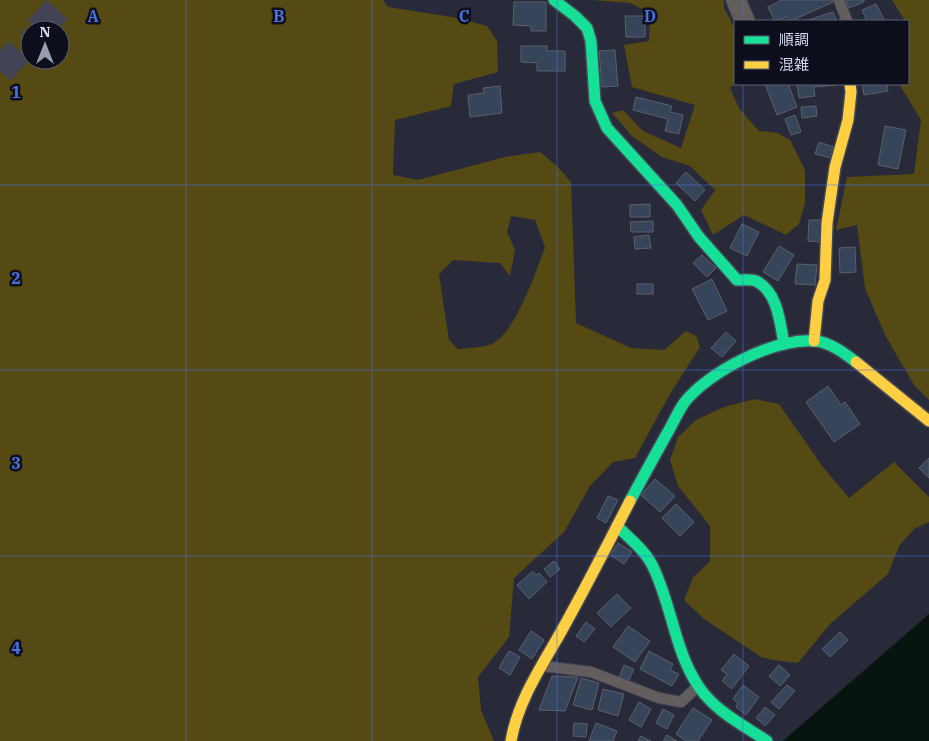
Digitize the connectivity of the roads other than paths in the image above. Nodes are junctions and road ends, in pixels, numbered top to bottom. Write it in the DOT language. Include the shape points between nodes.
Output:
graph roads {
  1 [pos="554,0"];
  2 [pos="736,0"];
  3 [pos="839,0"];
  4 [pos="745,20"];
  5 [pos="847,20"];
  6 [pos="850,85"];
  7 [pos="814,341"];
  8 [pos="784,344"];
  9 [pos="929,421"];
  10 [pos="617,526"];
  11 [pos="542,666"];
  12 [pos="698,686"];
  13 [pos="764,740"];
  14 [pos="512,741"];
  1 -- 8 [label="street" via="587,28 595,102 607,128 677,204 699,236 737,280 756,281 766,289 774,302"];
  2 -- 4 [label="street"];
  3 -- 5 [label="lane"];
  6 -- 7 [label="street" via="848,120 835,167 827,222 825,280 818,301"];
  7 -- 8 [label="street"];
  7 -- 9 [label="street" via="842,351"];
  8 -- 10 [label="street" via="722,373 686,401"];
  10 -- 11 [label="street"];
  10 -- 12 [label="street" via="638,546 654,568 684,656"];
  11 -- 12 [label="lane" via="591,672 659,698 681,702"];
  11 -- 14 [label="street" via="517,713"];
  12 -- 13 [label="street" via="711,702"];
}
